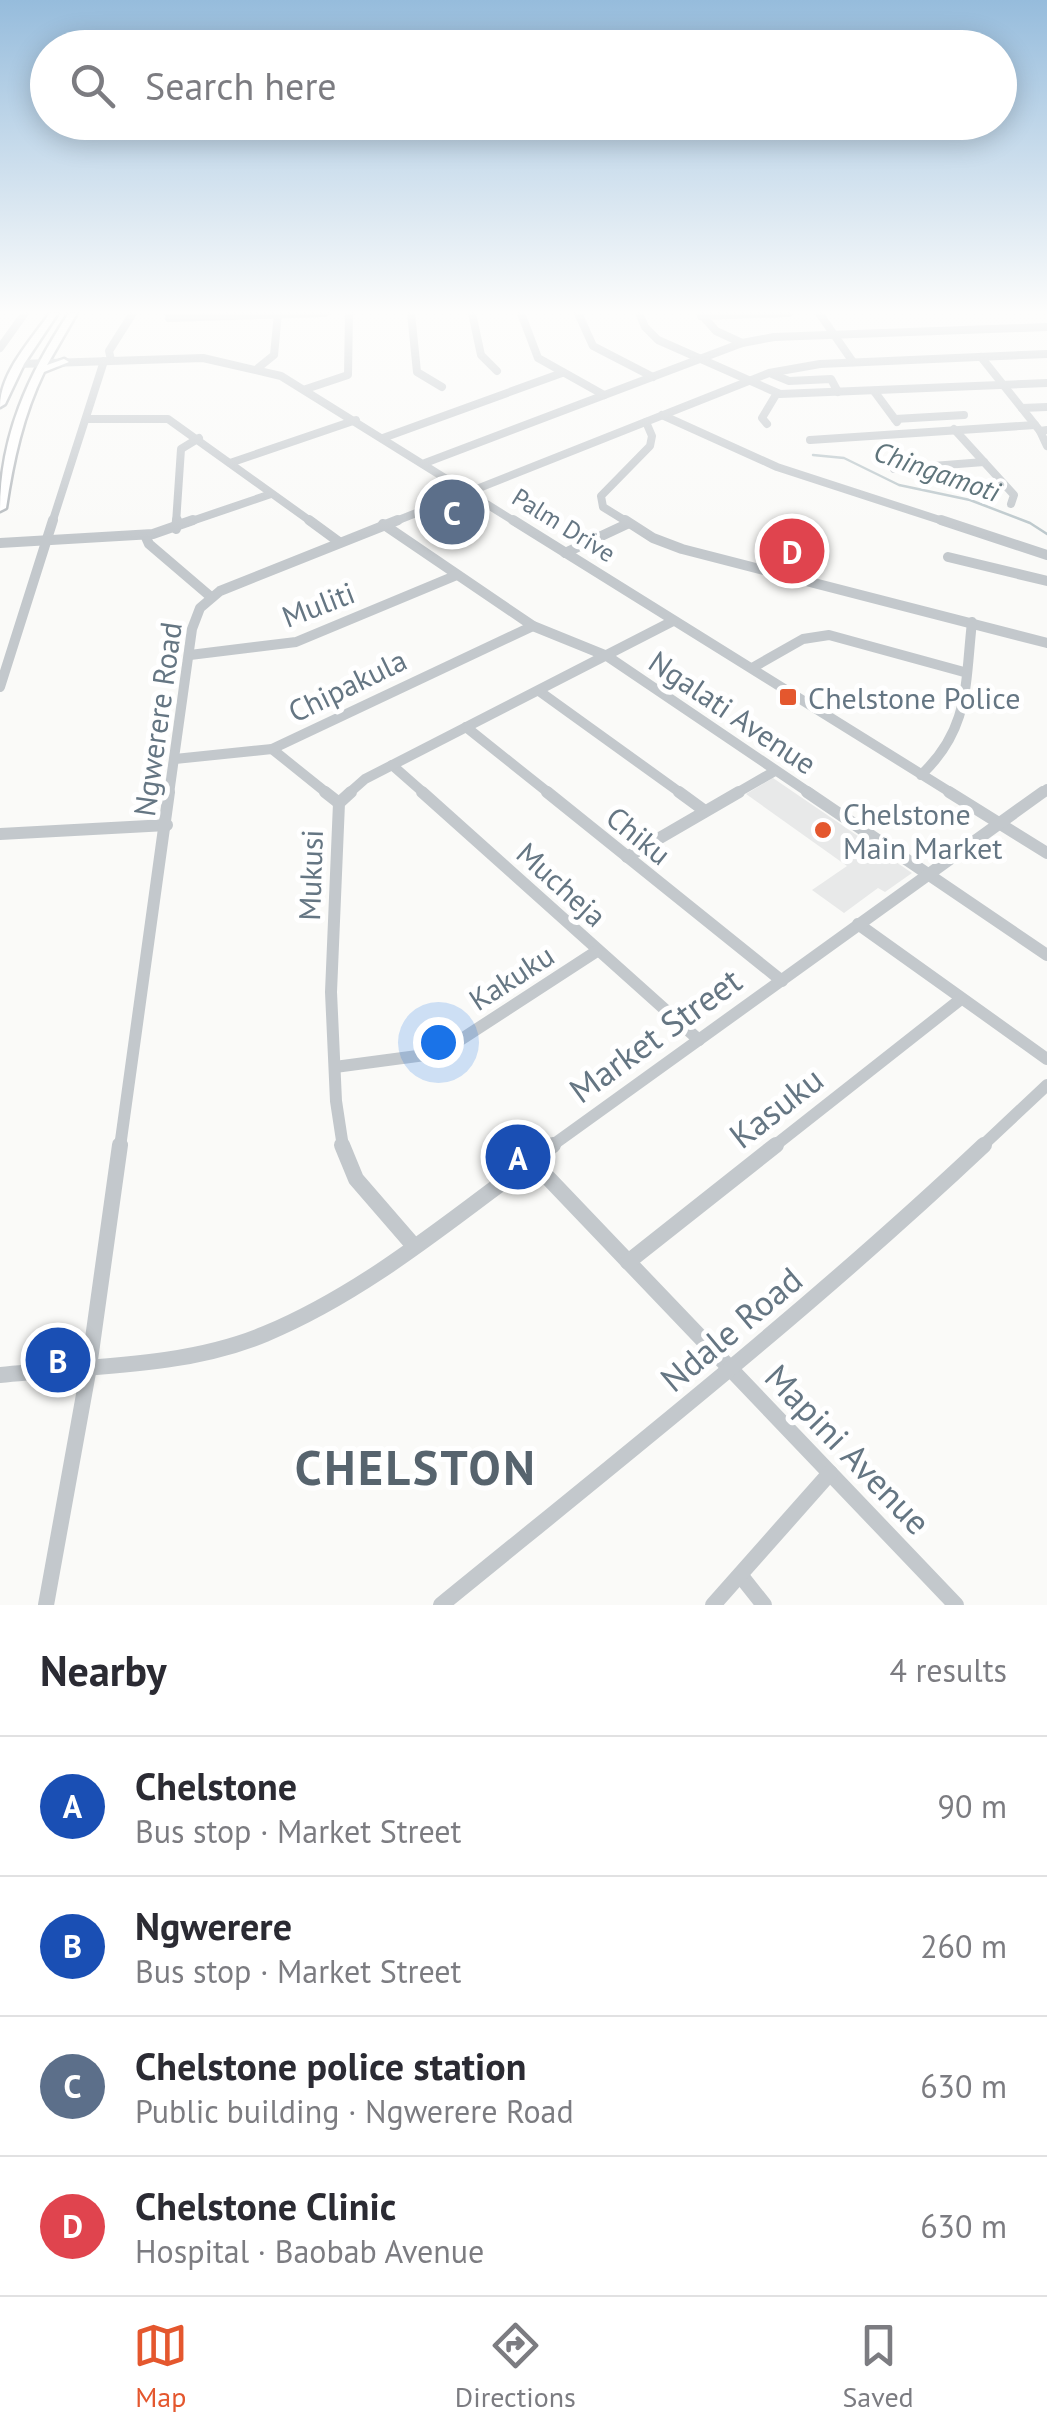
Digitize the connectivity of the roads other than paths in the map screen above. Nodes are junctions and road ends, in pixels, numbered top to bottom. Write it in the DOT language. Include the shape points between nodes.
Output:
graph roads {
  1 [pos="31,388"];
  2 [pos="97,388"];
  3 [pos="309,388"];
  4 [pos="521,388"];
  5 [pos="590,388"];
  6 [pos="624,388"];
  7 [pos="732,388"];
  8 [pos="764,388"];
  9 [pos="835,388"];
  10 [pos="940,388"];
  11 [pos="1005,388"];
  12 [pos="306,389"];
  13 [pos="838,392"];
  14 [pos="874,392"];
  15 [pos="778,393"];
  16 [pos="604,395"];
  17 [pos="1047,407"];
  18 [pos="1022,408"];
  19 [pos="662,415"];
  20 [pos="964,415"];
  21 [pos="86,418"];
  22 [pos="896,419"];
  23 [pos="356,420"];
  24 [pos="646,422"];
  25 [pos="766,424"];
  26 [pos="1041,428"];
  27 [pos="954,429"];
  28 [pos="906,432"];
  29 [pos="199,438"];
  30 [pos="383,438"];
  31 [pos="810,440"];
  32 [pos="1047,446"];
  33 [pos="984,462"];
  34 [pos="230,463"];
  35 [pos="424,463"];
  36 [pos="894,469"];
  37 [pos="468,492"];
  38 [pos="270,494"];
  39 [pos="1011,504"];
  40 [pos="0,508"];
  41 [pos="383,524"];
  42 [pos="627,524"];
  43 [pos="176,529"];
  44 [pos="145,535"];
  45 [pos="46,541"];
  46 [pos="339,542"];
  47 [pos="0,543"];
  48 [pos="566,553"];
  49 [pos="1047,555"];
  50 [pos="948,557"];
  51 [pos="458,575"];
  52 [pos="1047,581"];
  53 [pos="212,597"];
  54 [pos="673,621"];
  55 [pos="972,622"];
  56 [pos="532,626"];
  57 [pos="1047,643"];
  58 [pos="190,655"];
  59 [pos="607,656"];
  60 [pos="752,668"];
  61 [pos="964,672"];
  62 [pos="0,688"];
  63 [pos="538,691"];
  64 [pos="466,727"];
  65 [pos="272,749"];
  66 [pos="175,759"];
  67 [pos="392,765"];
  68 [pos="775,772"];
  69 [pos="921,776"];
  70 [pos="1047,789"];
  71 [pos="338,802"];
  72 [pos="705,812"];
  73 [pos="167,824"];
  74 [pos="1000,824"];
  75 [pos="0,834"];
  76 [pos="1047,854"];
  77 [pos="627,858"];
  78 [pos="928,875"];
  79 [pos="858,924"];
  80 [pos="598,950"];
  81 [pos="1047,954"];
  82 [pos="782,981"];
  83 [pos="961,999"];
  84 [pos="698,1040"];
  85 [pos="1047,1059"];
  86 [pos="335,1067"];
  87 [pos="1047,1085"];
  88 [pos="532,1161"];
  89 [pos="414,1246"];
  90 [pos="628,1262"];
  91 [pos="88,1367"];
  92 [pos="731,1370"];
  93 [pos="0,1375"];
  94 [pos="830,1473"];
  95 [pos="741,1576"];
  96 [pos="46,1605"];
  97 [pos="441,1605"];
  98 [pos="713,1605"];
  99 [pos="764,1605"];
  100 [pos="956,1605"];
  1 -- 40 [label="main road" via="13,433"];
  2 -- 21 [label="street"];
  3 -- 12 [label="street"];
  4 -- 30 [label="street"];
  5 -- 16 [label="street"];
  6 -- 16 [label="street"];
  7 -- 19 [label="street, Ngwerere Road"];
  8 -- 15 [label="street"];
  9 -- 13 [label="street"];
  10 -- 14 [label="street"];
  11 -- 18 [label="street"];
  12 -- 23 [label="street, Palm Drive"];
  13 -- 14 [label="street"];
  13 -- 15 [label="street"];
  14 -- 22 [label="street"];
  15 -- 25 [label="street" via="762,418"];
  16 -- 35 [label="street"];
  17 -- 18 [label="street"];
  18 -- 26 [label="street"];
  19 -- 24 [label="street, Ngwerere Road"];
  19 -- 49 [label="street" via="777,467"];
  20 -- 22 [label="street"];
  21 -- 29 [label="street" via="161,417"];
  21 -- 45 [label="street"];
  22 -- 28 [label="street"];
  23 -- 30 [label="street, Palm Drive"];
  23 -- 34 [label="street"];
  24 -- 37 [label="street, Ngwerere Road"];
  24 -- 42 [label="street" via="650,446 600,496 603,508"];
  26 -- 27 [label="street"];
  26 -- 32 [label="street"];
  27 -- 28 [label="street"];
  27 -- 33 [label="street"];
  28 -- 31 [label="street"];
  29 -- 34 [label="street"];
  29 -- 43 [label="street" via="181,449"];
  30 -- 35 [label="street, Palm Drive"];
  33 -- 36 [label="street"];
  33 -- 39 [label="street" via="1014,495"];
  34 -- 38 [label="street"];
  35 -- 37 [label="street, Palm Drive"];
  37 -- 41 [label="street, Ngwerere Road"];
  37 -- 48 [label="street, Palm Drive"];
  38 -- 43 [label="street"];
  38 -- 46 [label="street"];
  41 -- 46 [label="street, Ngwerere Road"];
  41 -- 51 [label="street, Ngalati Avenue"];
  42 -- 48 [label="street"];
  42 -- 55 [label="street" via="682,549"];
  43 -- 44 [label="street"];
  44 -- 45 [label="street"];
  44 -- 53 [label="street"];
  45 -- 47 [label="street"];
  45 -- 62 [label="street"];
  46 -- 53 [label="street, Ngwerere Road"];
  48 -- 54 [label="street, Palm Drive"];
  50 -- 52 [label="street"];
  51 -- 56 [label="street, Ngalati Avenue"];
  51 -- 58 [label="street, Muliti" via="296,642"];
  53 -- 58 [label="street, Ngwerere Road" via="196,615"];
  54 -- 59 [label="street, Mukusi"];
  54 -- 60 [label="street, Palm Drive"];
  55 -- 57 [label="street"];
  55 -- 61 [label="street"];
  56 -- 59 [label="street, Ngalati Avenue"];
  56 -- 65 [label="street, Chipakula"];
  58 -- 66 [label="street, Ngwerere Road"];
  59 -- 63 [label="street, Mukusi"];
  59 -- 68 [label="street, Ngalati Avenue"];
  60 -- 61 [label="street" via="804,640 830,635"];
  60 -- 69 [label="street, Palm Drive"];
  61 -- 69 [label="street" via="965,698 952,746"];
  63 -- 64 [label="street, Mukusi"];
  63 -- 72 [label="street"];
  64 -- 67 [label="street, Mukusi"];
  64 -- 77 [label="street, Chiku"];
  65 -- 66 [label="street, Chipakula"];
  65 -- 71 [label="street"];
  66 -- 73 [label="street, Ngwerere Road"];
  67 -- 71 [label="street, Mukusi"];
  67 -- 80 [label="street, Mucheja"];
  68 -- 72 [label="street"];
  68 -- 78 [label="street, Ngalati Avenue"];
  69 -- 74 [label="street, Palm Drive"];
  70 -- 74 [label="street, Market Street"];
  71 -- 86 [label="street, Mukusi"];
  72 -- 77 [label="street"];
  73 -- 75 [label="street"];
  73 -- 91 [label="street, Ngwerere Road"];
  74 -- 76 [label="street, Palm Drive"];
  74 -- 78 [label="street, Market Street"];
  77 -- 82 [label="street, Chiku"];
  78 -- 79 [label="street, Market Street"];
  78 -- 81 [label="street, Ngalati Avenue"];
  79 -- 82 [label="street, Market Street"];
  79 -- 83 [label="street"];
  80 -- 84 [label="street, Mucheja"];
  80 -- 86 [label="street, Kakuku" via="454,1044 425,1055"];
  82 -- 84 [label="street, Market Street"];
  83 -- 85 [label="street"];
  83 -- 90 [label="street, Kasuku"];
  84 -- 88 [label="street, Market Street"];
  86 -- 89 [label="street, Mukusi" via="338,1133 350,1170"];
  87 -- 92 [label="street, Ndale Road" via="894,1230"];
  88 -- 89 [label="street, Market Street"];
  88 -- 90 [label="street, Mapini Avenue"];
  89 -- 91 [label="street, Market Street" via="349,1292 264,1335 194,1355"];
  90 -- 92 [label="street, Mapini Avenue"];
  91 -- 93 [label="street, Market Street"];
  91 -- 96 [label="street, Ngwerere Road"];
  92 -- 94 [label="street, Mapini Avenue"];
  92 -- 97 [label="street, Ndale Road"];
  94 -- 95 [label="street"];
  94 -- 100 [label="street, Mapini Avenue"];
  95 -- 98 [label="street"];
  95 -- 99 [label="street"];
}
